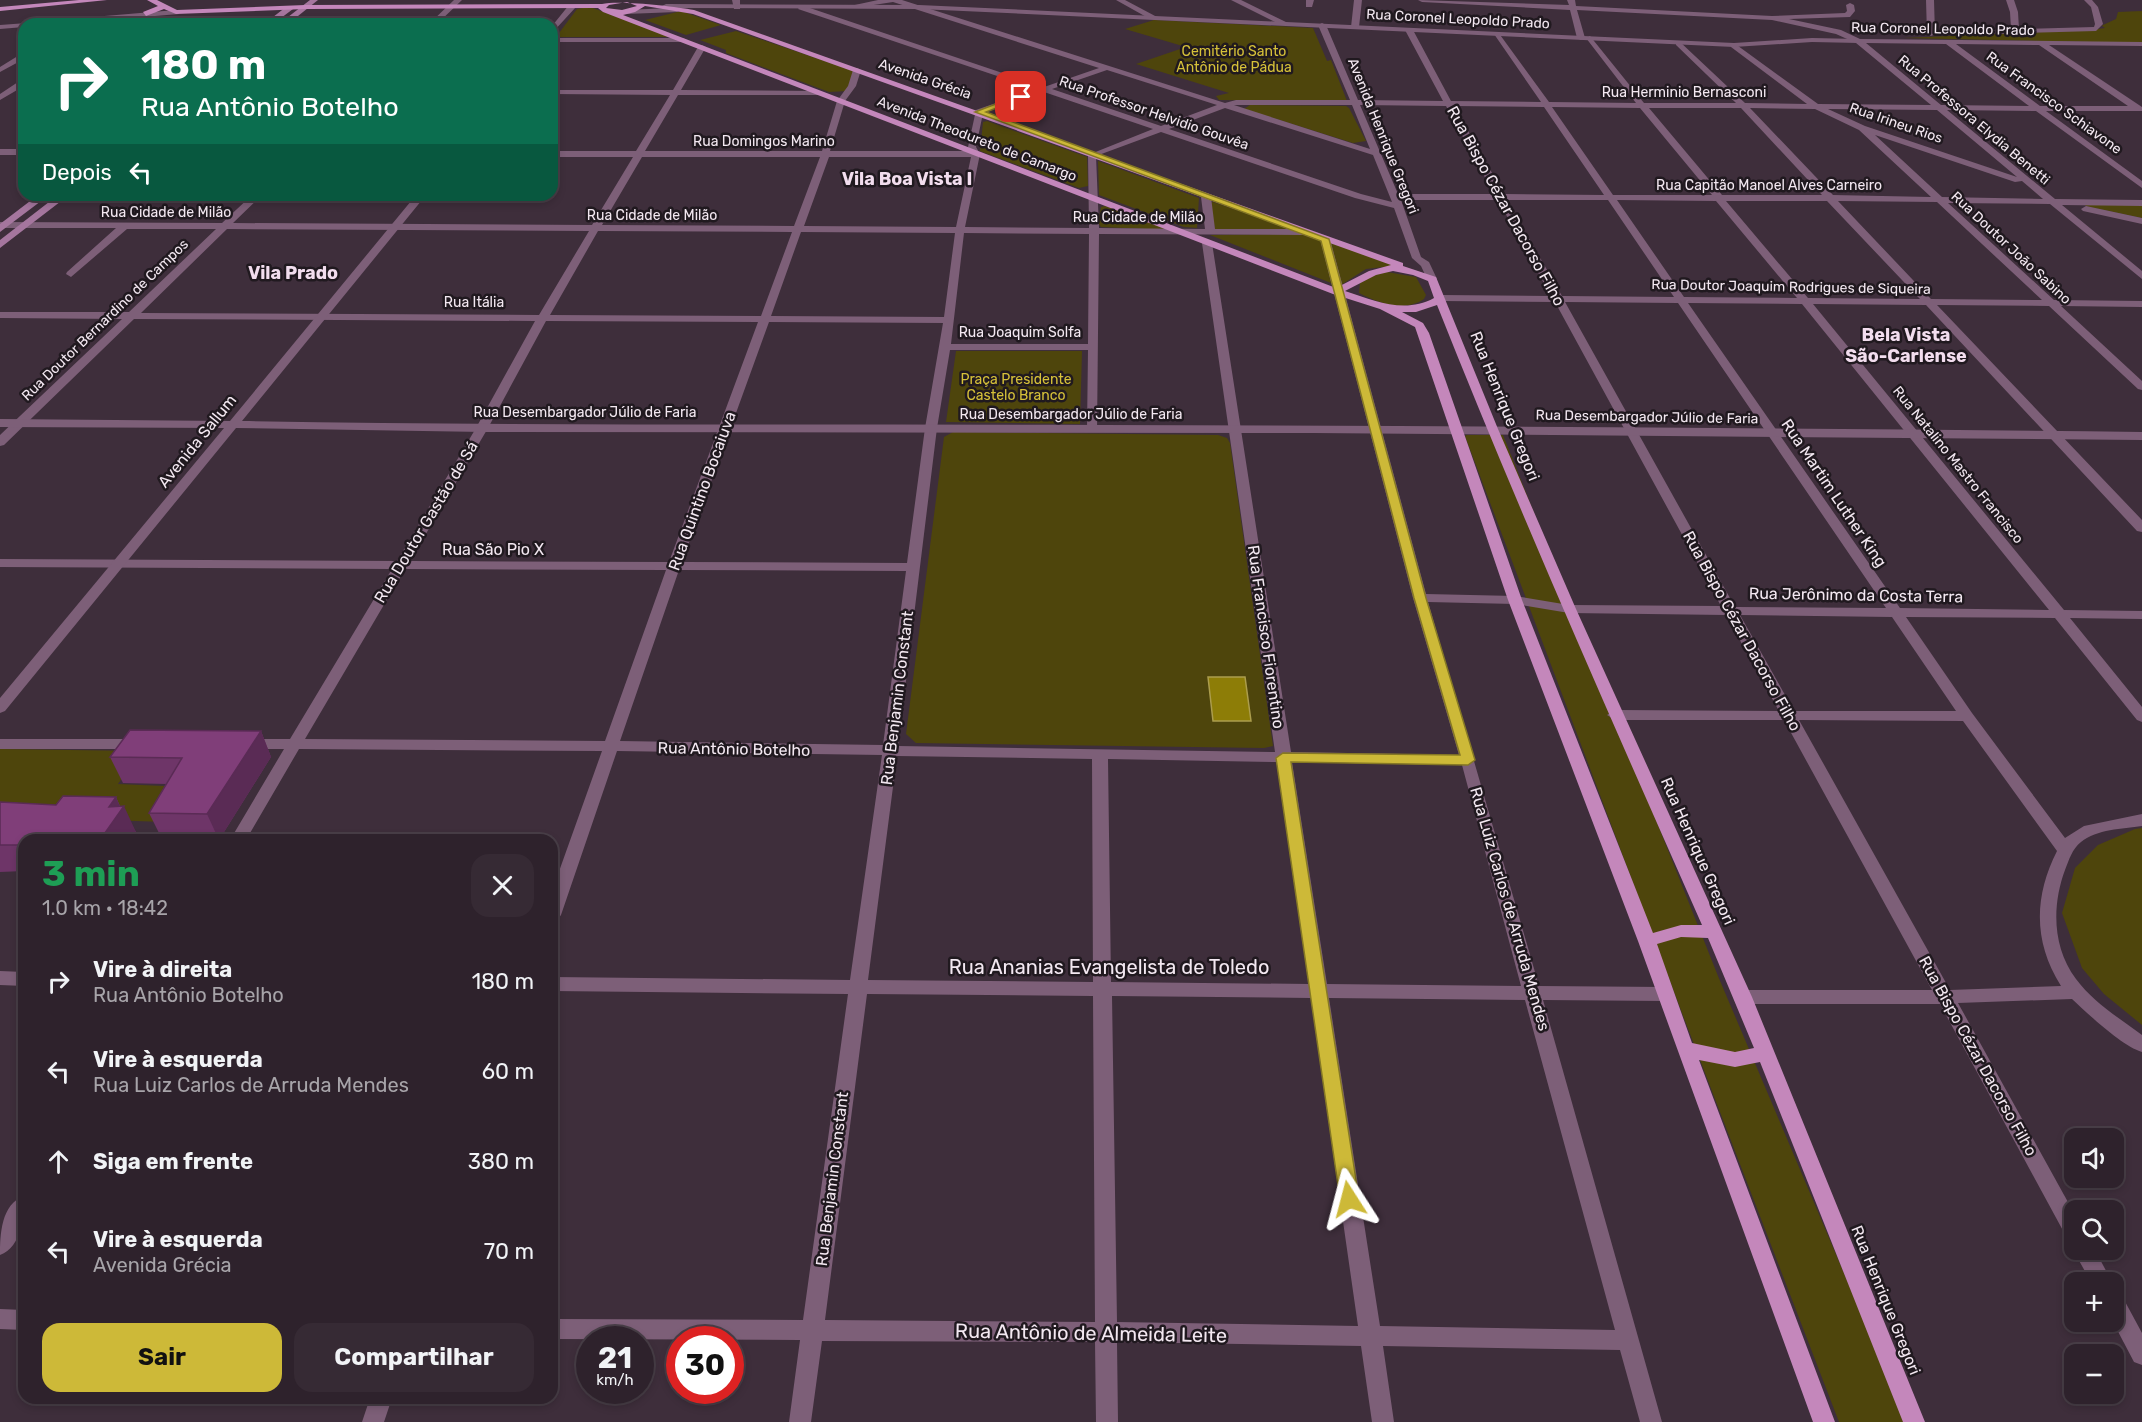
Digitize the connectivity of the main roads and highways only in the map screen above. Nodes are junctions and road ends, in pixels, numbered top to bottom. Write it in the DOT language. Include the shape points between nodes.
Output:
graph roads {
  1 [pos="66,0"];
  2 [pos="103,0"];
  3 [pos="151,0"];
  4 [pos="298,0"];
  5 [pos="314,0"];
  6 [pos="634,1"];
  7 [pos="162,5"];
  8 [pos="605,5"];
  9 [pos="666,6"];
  10 [pos="291,7"];
  11 [pos="305,7"];
  12 [pos="0,8"];
  13 [pos="146,14"];
  14 [pos="276,18"];
  15 [pos="291,18"];
  16 [pos="36,201"];
  17 [pos="56,201"];
  18 [pos="2,226"];
  19 [pos="0,245"];
  20 [pos="1410,269"];
  21 [pos="1432,279"];
  22 [pos="1337,292"];
  23 [pos="1441,298"];
  24 [pos="1385,308"];
  25 [pos="1712,932"];
  26 [pos="1647,941"];
  27 [pos="1685,1050"];
  28 [pos="1764,1052"];
  29 [pos="1824,1422"];
  30 [pos="1914,1422"];
  1 -- 12 [label="main road"];
  2 -- 12 [label="main road"];
  3 -- 7 [label="main road"];
  4 -- 10 [label="main road"];
  5 -- 11 [label="main road"];
  6 -- 8 [label="main road, Rua Coronel Leopoldo Prado"];
  6 -- 8 [label="main road" via="642,5 626,12"];
  6 -- 9 [label="main road, Rua Coronel Leopoldo Prado"];
  7 -- 10 [label="main road" via="176,12"];
  7 -- 13 [label="main road"];
  8 -- 11 [label="main road"];
  8 -- 22 [label="main road, Avenida Theodureto de Camargo" via="818,93"];
  9 -- 20 [label="main road, Avenida Grécia" via="687,9 979,112"];
  10 -- 11 [label="main road"];
  10 -- 14 [label="main road"];
  11 -- 15 [label="main road"];
  16 -- 18 [label="main road"];
  17 -- 19 [label="main road"];
  20 -- 21 [label="main road, Avenida Grécia"];
  20 -- 22 [label="main road" via="1383,268"];
  21 -- 23 [label="main road, Rua Henrique Gregori"];
  22 -- 24 [label="main road, Avenida Theodureto de Camargo"];
  23 -- 24 [label="main road" via="1423,307"];
  23 -- 25 [label="main road, Rua Henrique Gregori" via="1492,429"];
  24 -- 26 [label="main road" via="1419,325 1515,600"];
  25 -- 26 [label="main road" via="1681,931"];
  25 -- 28 [label="main road, Rua Henrique Gregori"];
  26 -- 27 [label="main road"];
  27 -- 28 [label="main road" via="1738,1060 1755,1058"];
  27 -- 29 [label="main road"];
  28 -- 30 [label="main road, Rua Henrique Gregori"];
}
